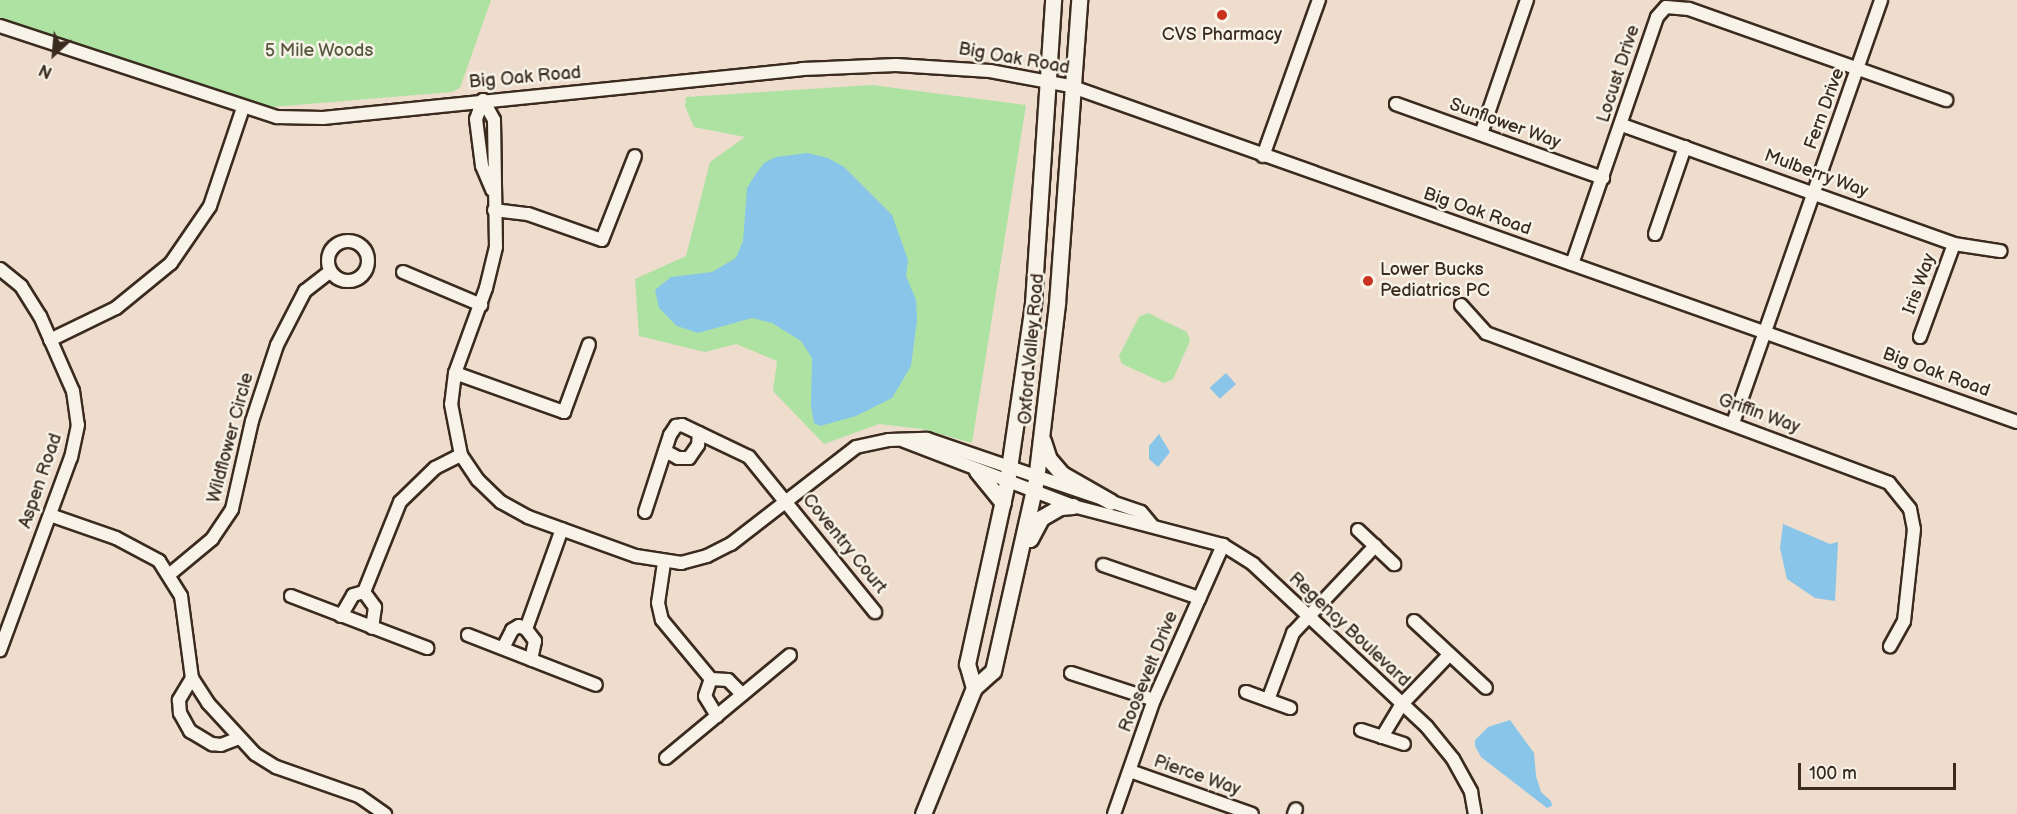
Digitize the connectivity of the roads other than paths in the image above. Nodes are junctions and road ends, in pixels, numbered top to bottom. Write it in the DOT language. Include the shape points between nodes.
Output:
graph roads {
  1 [pos="1053,0"];
  2 [pos="1079,0"];
  3 [pos="1319,0"];
  4 [pos="1527,0"];
  5 [pos="1881,0"];
  6 [pos="0,26"];
  7 [pos="1858,70"];
  8 [pos="1046,83"];
  9 [pos="1070,86"];
  10 [pos="483,100"];
  11 [pos="1946,100"];
  12 [pos="1395,104"];
  13 [pos="243,108"];
  14 [pos="1622,125"];
  15 [pos="1481,134"];
  16 [pos="1685,147"];
  17 [pos="635,156"];
  18 [pos="1263,156"];
  19 [pos="1603,178"];
  20 [pos="1814,192"];
  21 [pos="494,210"];
  22 [pos="1655,234"];
  23 [pos="1954,244"];
  24 [pos="2000,250"];
  25 [pos="1572,264"];
  26 [pos="0,268"];
  27 [pos="329,272"];
  28 [pos="403,272"];
  29 [pos="480,305"];
  30 [pos="1461,305"];
  31 [pos="1766,332"];
  32 [pos="1920,337"];
  33 [pos="50,340"];
  34 [pos="589,344"];
  35 [pos="455,373"];
  36 [pos="2017,422"];
  37 [pos="1733,423"];
  38 [pos="699,433"];
  39 [pos="1043,439"];
  40 [pos="903,441"];
  41 [pos="665,451"];
  42 [pos="461,454"];
  43 [pos="977,471"];
  44 [pos="1008,476"];
  45 [pos="1035,486"];
  46 [pos="786,500"];
  47 [pos="1111,502"];
  48 [pos="1003,503"];
  49 [pos="1073,506"];
  50 [pos="645,512"];
  51 [pos="50,515"];
  52 [pos="1152,525"];
  53 [pos="562,529"];
  54 [pos="1358,530"];
  55 [pos="1223,545"];
  56 [pos="1375,546"];
  57 [pos="1022,555"];
  58 [pos="664,563"];
  59 [pos="1394,564"];
  60 [pos="1103,565"];
  61 [pos="170,574"];
  62 [pos="364,592"];
  63 [pos="291,596"];
  64 [pos="1199,598"];
  65 [pos="875,612"];
  66 [pos="341,616"];
  67 [pos="1309,617"];
  68 [pos="1414,621"];
  69 [pos="372,628"];
  70 [pos="526,629"];
  71 [pos="468,634"];
  72 [pos="1890,646"];
  73 [pos="428,648"];
  74 [pos="503,648"];
  75 [pos="0,650"];
  76 [pos="790,655"];
  77 [pos="1449,655"];
  78 [pos="531,660"];
  79 [pos="1071,673"];
  80 [pos="192,678"];
  81 [pos="711,680"];
  82 [pos="596,685"];
  83 [pos="974,687"];
  84 [pos="1485,688"];
  85 [pos="1246,692"];
  86 [pos="742,694"];
  87 [pos="1154,700"];
  88 [pos="1268,700"];
  89 [pos="1402,704"];
  90 [pos="1290,708"];
  91 [pos="717,716"];
  92 [pos="1361,730"];
  93 [pos="1382,737"];
  94 [pos="238,738"];
  95 [pos="1404,744"];
  96 [pos="666,758"];
  97 [pos="1130,771"];
  98 [pos="1222,809"];
  99 [pos="385,814"];
  100 [pos="924,814"];
  101 [pos="1114,814"];
  102 [pos="1252,814"];
  103 [pos="1474,814"];
  1 -- 8 [label="main road, Oxford Valley Road"];
  2 -- 9 [label="main road, Oxford Valley Road"];
  3 -- 18 [label="street"];
  4 -- 15 [label="street"];
  5 -- 7 [label="street, Fern Drive"];
  6 -- 13 [label="street, Big Oak Road"];
  7 -- 11 [label="street, Locust Drive"];
  7 -- 14 [label="street, Locust Drive" via="1689,9 1666,7 1657,16"];
  7 -- 20 [label="street, Fern Drive"];
  8 -- 9 [label="street, Big Oak Road"];
  8 -- 10 [label="street, Big Oak Road" via="990,71 896,64 802,69"];
  8 -- 44 [label="main road, Oxford Valley Road" via="1033,303"];
  9 -- 18 [label="street, Big Oak Road"];
  9 -- 39 [label="main road, Oxford Valley Road" via="1057,303"];
  10 -- 13 [label="street, Big Oak Road" via="323,118 277,117"];
  10 -- 21 [label="street" via="476,119 482,166 493,191"];
  12 -- 15 [label="street, Sunflower Way"];
  13 -- 33 [label="street" via="210,206 171,263 123,304"];
  14 -- 16 [label="street, Mulberry Way"];
  14 -- 19 [label="street, Locust Drive"];
  15 -- 19 [label="street, Sunflower Way"];
  16 -- 20 [label="street, Mulberry Way"];
  16 -- 22 [label="street"];
  17 -- 21 [label="street" via="602,240 528,214"];
  18 -- 25 [label="street, Big Oak Road"];
  19 -- 25 [label="street, Locust Drive"];
  20 -- 23 [label="street, Mulberry Way"];
  20 -- 31 [label="street, Fern Drive"];
  21 -- 29 [label="street" via="496,247"];
  23 -- 24 [label="street, Mulberry Way"];
  23 -- 32 [label="street, Iris Way"];
  25 -- 31 [label="street, Big Oak Road"];
  26 -- 33 [label="street, Aspen Road" via="30,298"];
  27 -- 61 [label="street, Wildflower Circle" via="305,291 278,345 252,421 232,509 212,539"];
  28 -- 29 [label="street"];
  29 -- 35 [label="street"];
  30 -- 37 [label="street, Griffin Way" via="1486,333"];
  31 -- 36 [label="street, Big Oak Road"];
  31 -- 37 [label="street, Fern Drive"];
  33 -- 51 [label="street, Aspen Road" via="73,391 78,425"];
  34 -- 35 [label="street" via="564,412"];
  35 -- 42 [label="street" via="451,404"];
  37 -- 72 [label="street, Griffin Way" via="1876,476 1901,494 1910,509 1914,529 1904,621"];
  38 -- 41 [label="street" via="676,426"];
  38 -- 41 [label="street" via="698,445 688,458"];
  38 -- 46 [label="street, Coventry Court" via="749,457"];
  39 -- 45 [label="main road, Oxford Valley Road"];
  39 -- 47 [label="main road" via="1049,459 1062,474"];
  40 -- 43 [label="street"];
  40 -- 44 [label="street" via="940,442"];
  40 -- 46 [label="street" via="856,447"];
  41 -- 50 [label="street"];
  42 -- 53 [label="street" via="478,480 501,502"];
  42 -- 62 [label="street" via="435,468 400,502"];
  43 -- 44 [label="street"];
  43 -- 48 [label="main road"];
  44 -- 45 [label="street"];
  44 -- 48 [label="main road, Oxford Valley Road"];
  45 -- 47 [label="street, Regency Boulevard"];
  45 -- 49 [label="street, Regency Boulevard"];
  45 -- 57 [label="main road, Oxford Valley Road"];
  46 -- 58 [label="street" via="722,549 697,560"];
  46 -- 65 [label="street, Coventry Court"];
  47 -- 52 [label="street, Regency Boulevard" via="1141,512"];
  48 -- 83 [label="main road, Oxford Valley Road" via="967,664"];
  49 -- 52 [label="street, Regency Boulevard" via="1125,522"];
  49 -- 57 [label="main road" via="1060,507 1041,518"];
  51 -- 61 [label="street" via="142,549"];
  51 -- 75 [label="street, Aspen Road"];
  52 -- 55 [label="street, Regency Boulevard"];
  53 -- 58 [label="street"];
  53 -- 70 [label="street"];
  54 -- 56 [label="street"];
  55 -- 64 [label="street, Roosevelt Drive"];
  55 -- 67 [label="street, Regency Boulevard" via="1253,564"];
  56 -- 59 [label="street"];
  56 -- 67 [label="street"];
  57 -- 83 [label="main road, Oxford Valley Road" via="993,671"];
  58 -- 81 [label="street" via="658,603 662,620"];
  60 -- 64 [label="street"];
  61 -- 80 [label="street" via="184,609"];
  62 -- 66 [label="street" via="353,595"];
  62 -- 69 [label="street" via="375,607"];
  63 -- 66 [label="street"];
  64 -- 87 [label="street, Roosevelt Drive"];
  66 -- 69 [label="street"];
  67 -- 88 [label="street" via="1293,633"];
  67 -- 89 [label="street, Regency Boulevard"];
  68 -- 77 [label="street"];
  69 -- 73 [label="street"];
  70 -- 74 [label="street" via="519,626 512,630"];
  70 -- 78 [label="street" via="535,641"];
  71 -- 74 [label="street"];
  74 -- 78 [label="street"];
  76 -- 86 [label="street"];
  77 -- 84 [label="street"];
  77 -- 89 [label="street"];
  78 -- 82 [label="street"];
  79 -- 87 [label="street"];
  80 -- 94 [label="street"];
  80 -- 94 [label="street" via="179,700 180,714 190,731 212,744"];
  81 -- 86 [label="street" via="728,680"];
  81 -- 91 [label="street" via="705,696"];
  83 -- 100 [label="main road, Oxford Valley Road"];
  85 -- 88 [label="street"];
  86 -- 91 [label="street"];
  87 -- 97 [label="street, Roosevelt Drive"];
  88 -- 90 [label="street"];
  89 -- 93 [label="street"];
  89 -- 103 [label="street, Regency Boulevard" via="1453,759 1471,792"];
  91 -- 96 [label="street"];
  92 -- 93 [label="street"];
  93 -- 95 [label="street"];
  94 -- 99 [label="street" via="276,767 359,796"];
  97 -- 98 [label="street, Pierce Way"];
  97 -- 101 [label="street, Roosevelt Drive"];
  98 -- 102 [label="street, Pierce Way"];
}
